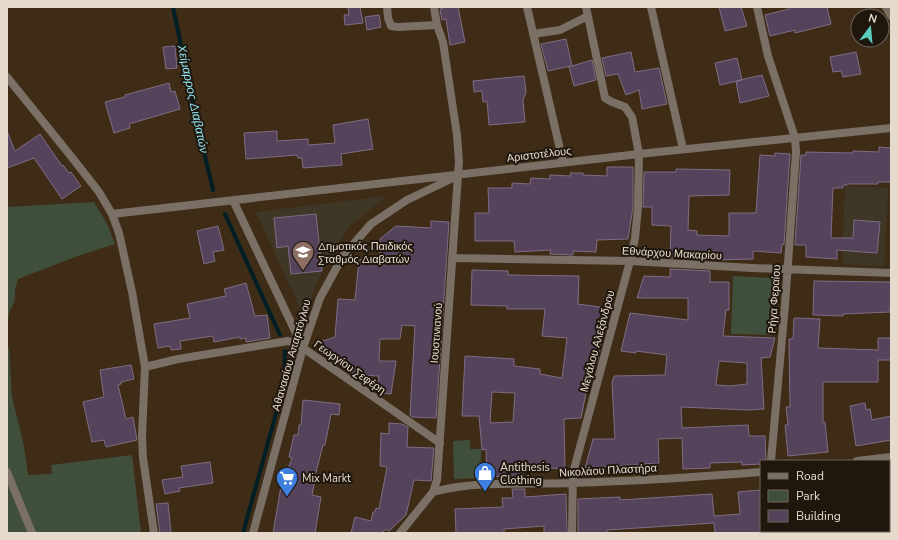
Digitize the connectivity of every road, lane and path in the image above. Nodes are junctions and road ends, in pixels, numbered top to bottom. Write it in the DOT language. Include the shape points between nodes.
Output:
graph roads {
  1 [pos="387,7"];
  2 [pos="434,7"];
  3 [pos="527,7"];
  4 [pos="586,7"];
  5 [pos="651,7"];
  6 [pos="757,7"];
  7 [pos="886,7"];
  8 [pos="588,16"];
  9 [pos="891,16"];
  10 [pos="437,25"];
  11 [pos="533,34"];
  12 [pos="7,78"];
  13 [pos="891,128"];
  14 [pos="794,138"];
  15 [pos="683,149"];
  16 [pos="639,154"];
  17 [pos="563,162"];
  18 [pos="458,175"];
  19 [pos="233,200"];
  20 [pos="112,214"];
  21 [pos="452,258"];
  22 [pos="630,261"];
  23 [pos="787,269"];
  24 [pos="891,273"];
  25 [pos="303,348"];
  26 [pos="145,367"];
  27 [pos="440,443"];
  28 [pos="891,457"];
  29 [pos="771,460"];
  30 [pos="866,460"];
  31 [pos="7,472"];
  32 [pos="760,472"];
  33 [pos="572,483"];
  34 [pos="432,492"];
  35 [pos="32,533"];
  36 [pos="154,533"];
  37 [pos="254,533"];
  38 [pos="400,533"];
  39 [pos="572,533"];
  1 -- 10 [label="street" via="391,26"];
  2 -- 10 [label="street, Ιουστινιανού"];
  3 -- 11 [label="street"];
  4 -- 8 [label="street"];
  5 -- 15 [label="street"];
  6 -- 14 [label="street, Ρήγα Φεραίου" via="768,56"];
  7 -- 9 [label="street"];
  8 -- 11 [label="street" via="560,30"];
  8 -- 16 [label="street, Μεγάλου Αλεξάνδρου" via="605,98 625,107 632,117"];
  10 -- 18 [label="street, Ιουστινιανού" via="443,42 457,135"];
  11 -- 17 [label="street"];
  12 -- 20 [label="street" via="75,162"];
  13 -- 14 [label="street, Αριστοτέλους"];
  14 -- 15 [label="street, Αριστοτέλους"];
  14 -- 23 [label="street, Ρήγα Φεραίου" via="796,152"];
  15 -- 16 [label="street, Αριστοτέλους"];
  16 -- 17 [label="street, Αριστοτέλους"];
  16 -- 22 [label="street, Μεγάλου Αλεξάνδρου" via="637,222"];
  17 -- 18 [label="street, Αριστοτέλους"];
  18 -- 19 [label="street, Αριστοτέλους"];
  18 -- 21 [label="street, Ιουστινιανού"];
  18 -- 25 [label="street, Αθανασίου Απαρτόγλου" via="406,200 371,224 344,256 320,298"];
  19 -- 20 [label="street, Αριστοτέλους"];
  19 -- 25 [label="street, Γεωργίου Σεφέρη"];
  20 -- 26 [label="street" via="121,240"];
  21 -- 22 [label="street, Εθνάρχου Μακαρίου"];
  21 -- 27 [label="street, Ιουστινιανού"];
  22 -- 23 [label="street, Εθνάρχου Μακαρίου"];
  22 -- 33 [label="street, Μεγάλου Αλεξάνδρου"];
  23 -- 24 [label="street, Εθνάρχου Μακαρίου"];
  23 -- 29 [label="street, Ρήγα Φεραίου"];
  25 -- 26 [label="street" via="288,341 178,358"];
  25 -- 27 [label="street, Γεωργίου Σεφέρη"];
  25 -- 37 [label="street, Αθανασίου Απαρτόγλου"];
  26 -- 36 [label="street" via="143,458"];
  27 -- 34 [label="street, Ιουστινιανού" via="437,480"];
  28 -- 30 [label="street"];
  31 -- 35 [label="street"];
  32 -- 33 [label="street, Νικολάου Πλαστήρα"];
  33 -- 34 [label="street, Νικολάου Πλαστήρα" via="474,484"];
  33 -- 39 [label="street, Μεγάλου Αλεξάνδρου"];
  34 -- 38 [label="street"];
}
